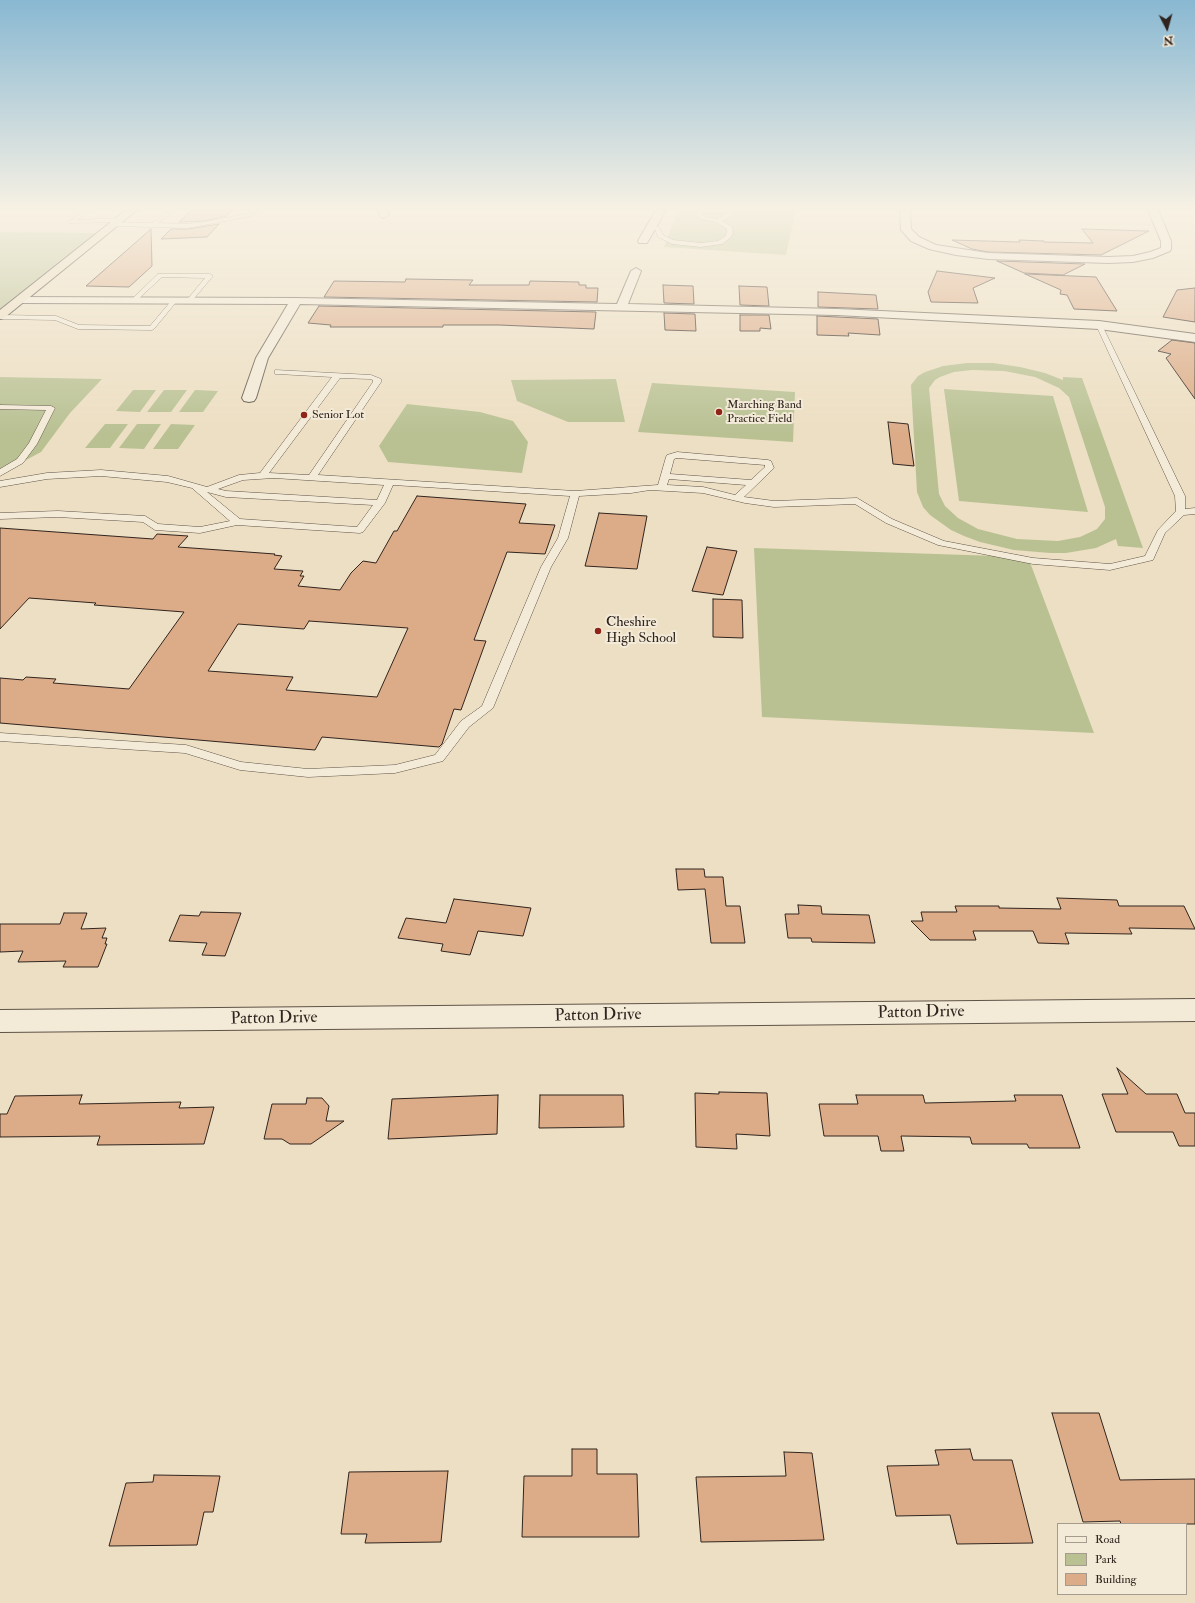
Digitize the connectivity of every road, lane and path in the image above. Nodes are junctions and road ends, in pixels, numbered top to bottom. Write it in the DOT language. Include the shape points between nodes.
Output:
graph roads {
  1 [pos="40,285"];
  2 [pos="150,285"];
  3 [pos="203,285"];
  4 [pos="630,285"];
  5 [pos="21,300"];
  6 [pos="134,301"];
  7 [pos="174,301"];
  8 [pos="189,301"];
  9 [pos="296,301"];
  10 [pos="622,306"];
  11 [pos="0,316"];
  12 [pos="1099,325"];
  13 [pos="1195,338"];
  14 [pos="278,372"];
  15 [pos="338,375"];
  16 [pos="249,398"];
  17 [pos="0,407"];
  18 [pos="0,473"];
  19 [pos="263,475"];
  20 [pos="665,476"];
  21 [pos="312,477"];
  22 [pos="389,483"];
  23 [pos="754,483"];
  24 [pos="0,484"];
  25 [pos="193,486"];
  26 [pos="662,487"];
  27 [pos="208,490"];
  28 [pos="575,494"];
  29 [pos="737,498"];
  30 [pos="380,503"];
  31 [pos="1195,511"];
  32 [pos="1181,512"];
  33 [pos="0,516"];
  34 [pos="236,522"];
  35 [pos="0,737"];
  36 [pos="1195,1010"];
  37 [pos="0,1021"];
  1 -- 5 [label="highway"];
  2 -- 6 [label="lane"];
  3 -- 8 [label="lane"];
  4 -- 10 [label="street"];
  5 -- 6 [label="street"];
  5 -- 11 [label="highway"];
  6 -- 7 [label="street"];
  7 -- 8 [label="street"];
  7 -- 11 [label="lane" via="152,328 78,327 56,318"];
  8 -- 9 [label="street"];
  9 -- 10 [label="street"];
  9 -- 16 [label="street" via="262,358"];
  10 -- 12 [label="street" via="837,312"];
  12 -- 13 [label="street"];
  12 -- 32 [label="lane" via="1180,496"];
  14 -- 15 [label="lane"];
  15 -- 19 [label="lane"];
  15 -- 21 [label="lane" via="371,377 377,379 377,382"];
  17 -- 18 [label="lane" via="51,408 33,444 20,461"];
  19 -- 21 [label="lane"];
  19 -- 27 [label="lane" via="242,477"];
  20 -- 23 [label="lane"];
  20 -- 23 [label="lane" via="670,458 677,455 768,463 770,468"];
  20 -- 26 [label="lane"];
  21 -- 22 [label="lane"];
  22 -- 28 [label="lane"];
  22 -- 30 [label="lane"];
  23 -- 29 [label="lane"];
  24 -- 25 [label="lane" via="47,476 101,473 168,479"];
  25 -- 27 [label="lane"];
  25 -- 34 [label="lane"];
  26 -- 28 [label="lane"];
  26 -- 29 [label="lane" via="703,490"];
  27 -- 30 [label="lane" via="226,494"];
  28 -- 35 [label="lane" via="563,538 546,567 487,708 465,724 440,758 395,769 308,772 240,766 186,749"];
  29 -- 32 [label="lane" via="774,504 857,501 888,521 941,543 1033,561 1110,567 1149,558 1161,532"];
  30 -- 34 [label="lane" via="360,530"];
  31 -- 32 [label="lane"];
  33 -- 34 [label="lane" via="58,514 145,519 155,527 200,530"];
  36 -- 37 [label="street, Patton Drive"];
}
